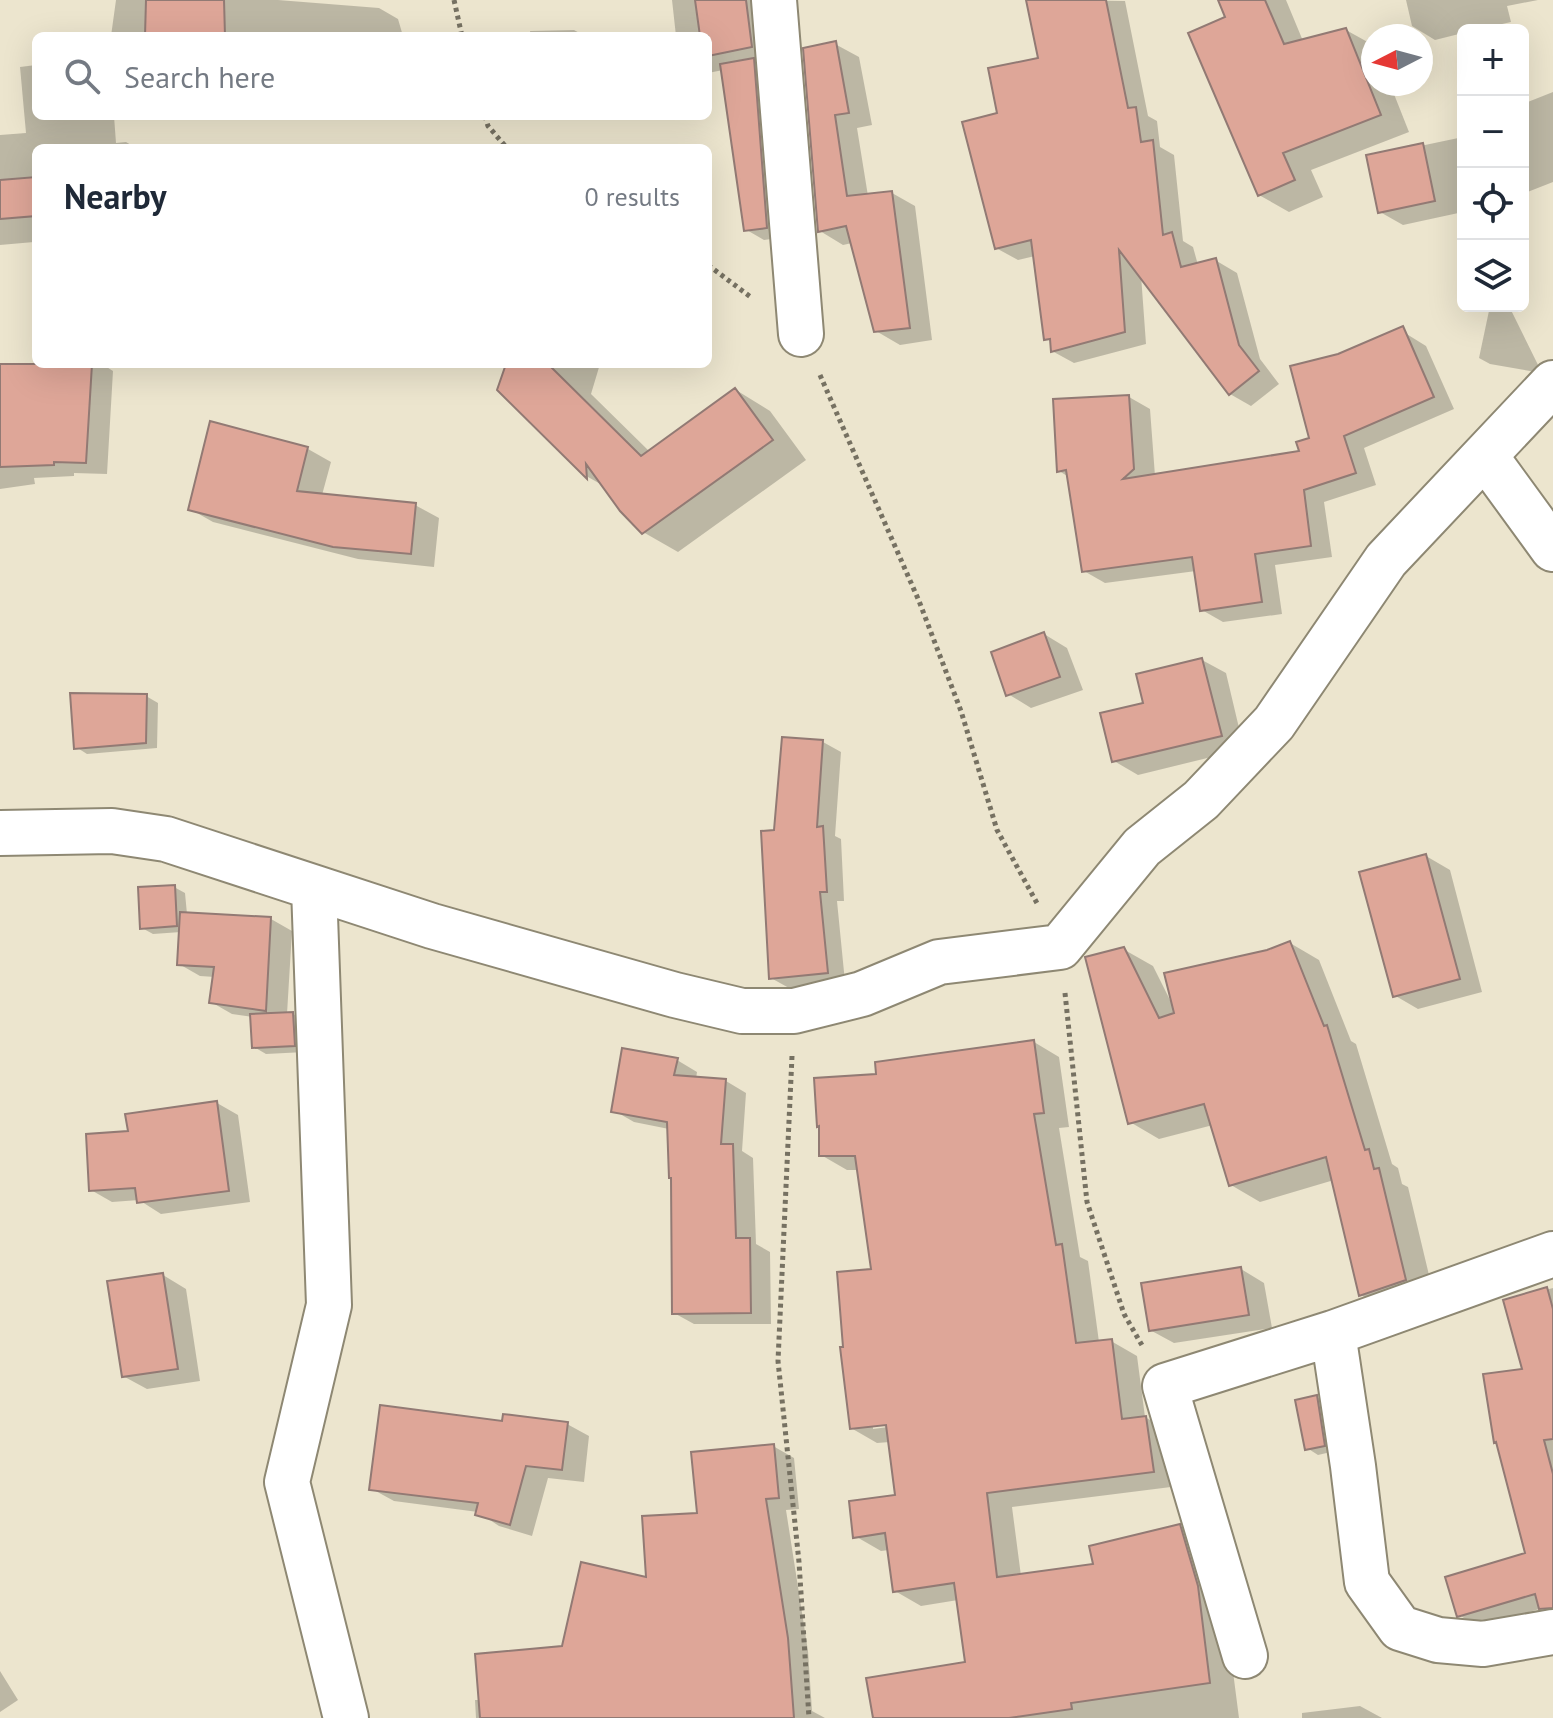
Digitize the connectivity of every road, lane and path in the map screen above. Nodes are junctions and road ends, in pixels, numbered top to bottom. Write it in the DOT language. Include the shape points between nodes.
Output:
graph roads {
  1 [pos="454,0"];
  2 [pos="774,0"];
  3 [pos="461,32"];
  4 [pos="486,120"];
  5 [pos="504,144"];
  6 [pos="712,268"];
  7 [pos="801,334"];
  8 [pos="1553,383"];
  9 [pos="1486,457"];
  10 [pos="1553,549"];
  11 [pos="0,833"];
  12 [pos="314,888"];
  13 [pos="1060,947"];
  14 [pos="794,1011"];
  15 [pos="1553,1254"];
  16 [pos="1333,1333"];
  17 [pos="1165,1386"];
  18 [pos="1553,1632"];
  19 [pos="1245,1656"];
  20 [pos="346,1718"];
  21 [pos="809,1718"];
  1 -- 3 [label="path"];
  2 -- 7 [label="street"];
  4 -- 5 [label="path"];
  6 -- 7 [label="path"];
  7 -- 13 [label="path" via="919,601 961,711 997,830"];
  8 -- 9 [label="street"];
  9 -- 10 [label="street"];
  9 -- 13 [label="street" via="1386,560 1274,723 1201,800 1142,847"];
  11 -- 12 [label="street" via="112,831 166,839"];
  12 -- 14 [label="street" via="675,995 742,1011"];
  12 -- 20 [label="street" via="329,1305 287,1482"];
  13 -- 14 [label="street" via="939,962 862,994"];
  13 -- 17 [label="path" via="1087,1202 1124,1314"];
  14 -- 21 [label="path" via="778,1361"];
  15 -- 16 [label="street"];
  16 -- 17 [label="street"];
  16 -- 18 [label="street" via="1367,1582 1400,1628 1438,1640 1483,1644"];
  17 -- 19 [label="street"];
}
